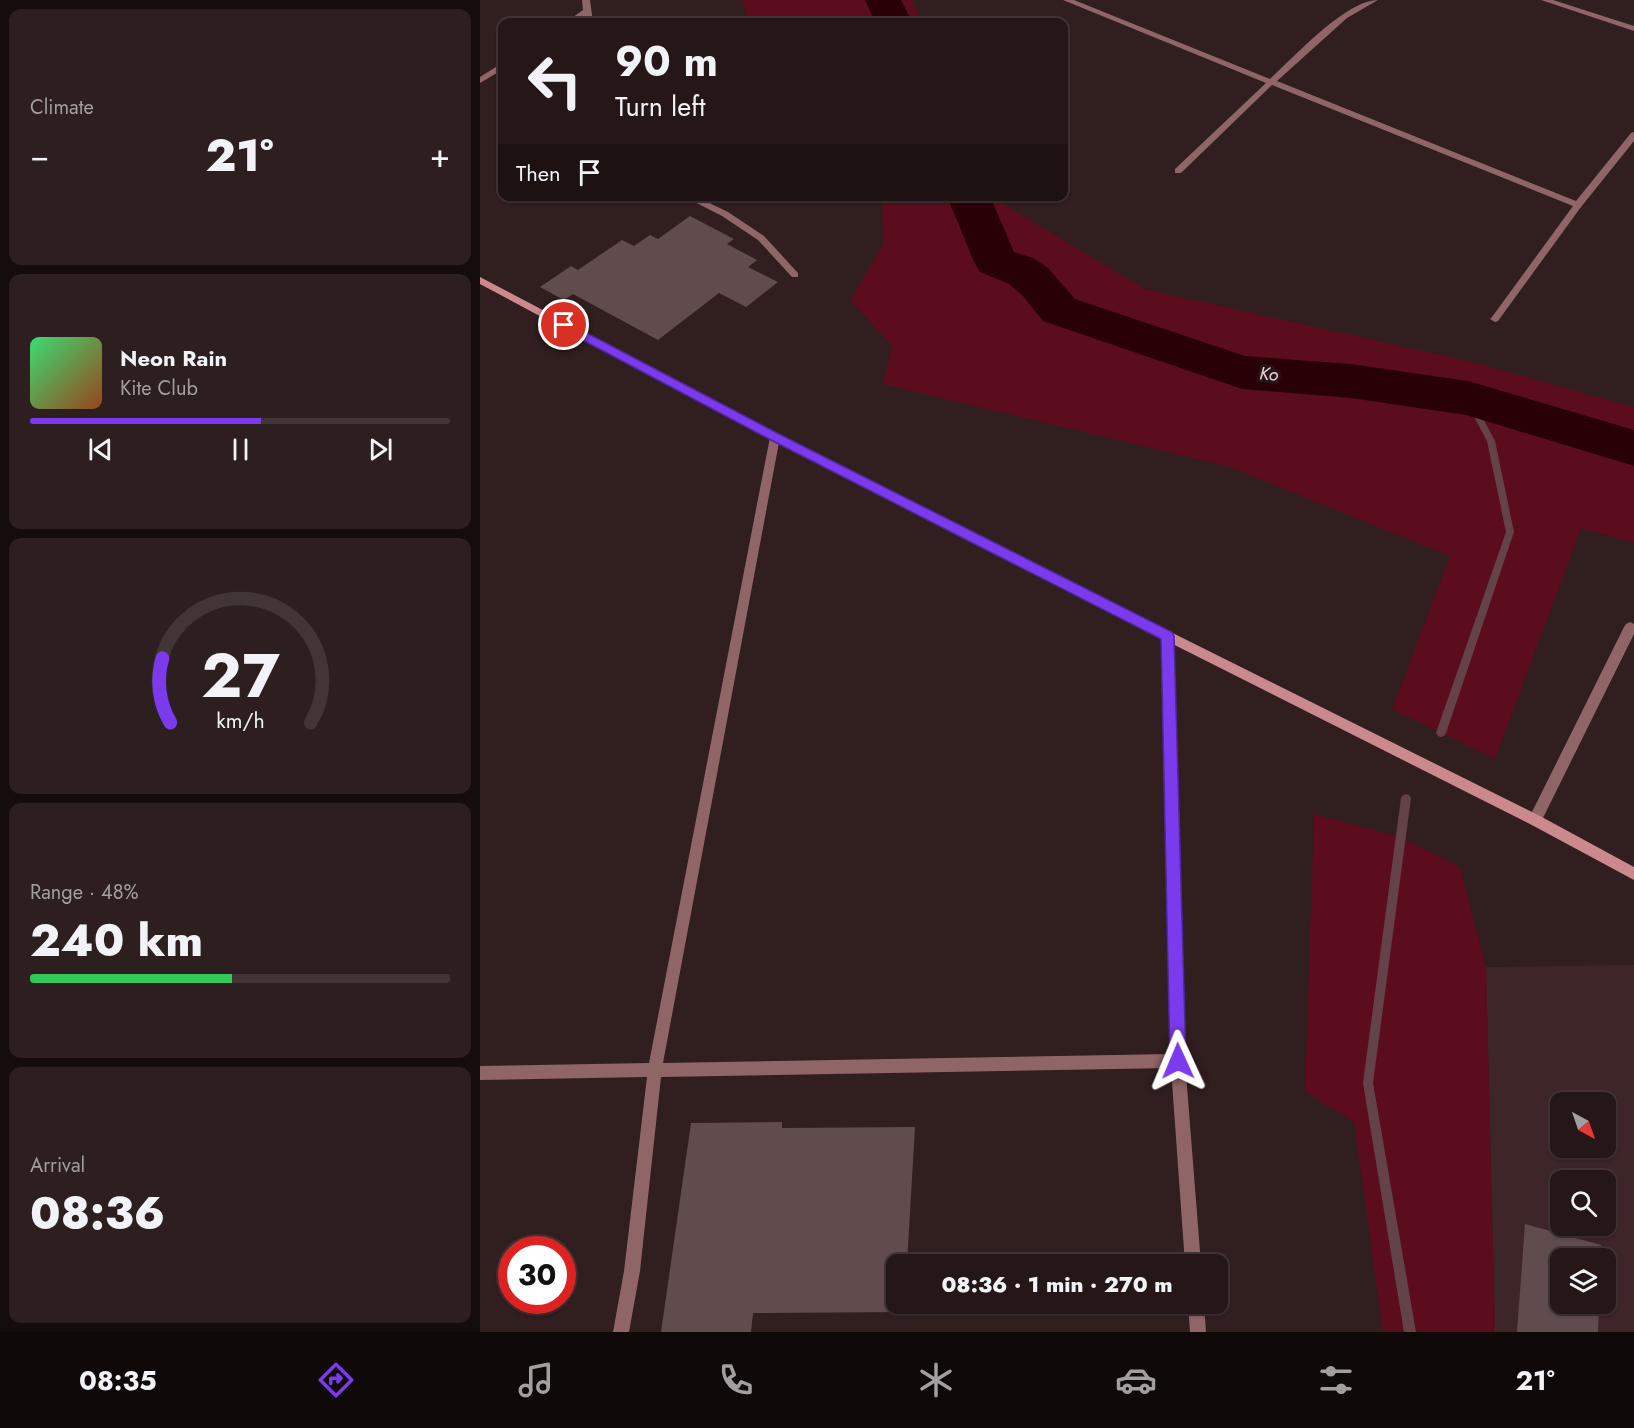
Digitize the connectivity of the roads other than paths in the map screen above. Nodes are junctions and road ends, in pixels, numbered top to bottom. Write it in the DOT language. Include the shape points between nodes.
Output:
graph roads {
  1 [pos="586,0"];
  2 [pos="1067,0"];
  3 [pos="1374,0"];
  4 [pos="1545,0"];
  5 [pos="586,12"];
  6 [pos="576,18"];
  7 [pos="588,18"];
  8 [pos="1634,29"];
  9 [pos="498,70"];
  10 [pos="480,81"];
  11 [pos="1270,82"];
  12 [pos="1634,135"];
  13 [pos="1178,171"];
  14 [pos="698,201"];
  15 [pos="1578,205"];
  16 [pos="795,275"];
  17 [pos="480,280"];
  18 [pos="1495,319"];
  19 [pos="775,437"];
  20 [pos="1634,629"];
  21 [pos="1167,636"];
  22 [pos="1535,820"];
  23 [pos="1634,874"];
  24 [pos="1178,1061"];
  25 [pos="655,1069"];
  26 [pos="480,1073"];
  27 [pos="1192,1254"];
  28 [pos="1197,1314"];
  29 [pos="621,1332"];
  30 [pos="1198,1332"];
  1 -- 5 [label="street"];
  2 -- 11 [label="street"];
  3 -- 11 [label="street" via="1344,16"];
  4 -- 8 [label="street"];
  5 -- 6 [label="street"];
  5 -- 7 [label="street"];
  9 -- 10 [label="street"];
  11 -- 13 [label="street"];
  11 -- 15 [label="street"];
  12 -- 15 [label="street"];
  14 -- 16 [label="street" via="761,238"];
  15 -- 18 [label="street"];
  17 -- 19 [label="main road"];
  19 -- 21 [label="main road"];
  19 -- 25 [label="street"];
  20 -- 22 [label="street" via="1630,627"];
  21 -- 22 [label="main road"];
  21 -- 24 [label="street"];
  22 -- 23 [label="main road"];
  24 -- 25 [label="street"];
  24 -- 27 [label="street"];
  25 -- 26 [label="street"];
  25 -- 29 [label="street" via="632,1271"];
  28 -- 30 [label="street"];
}
